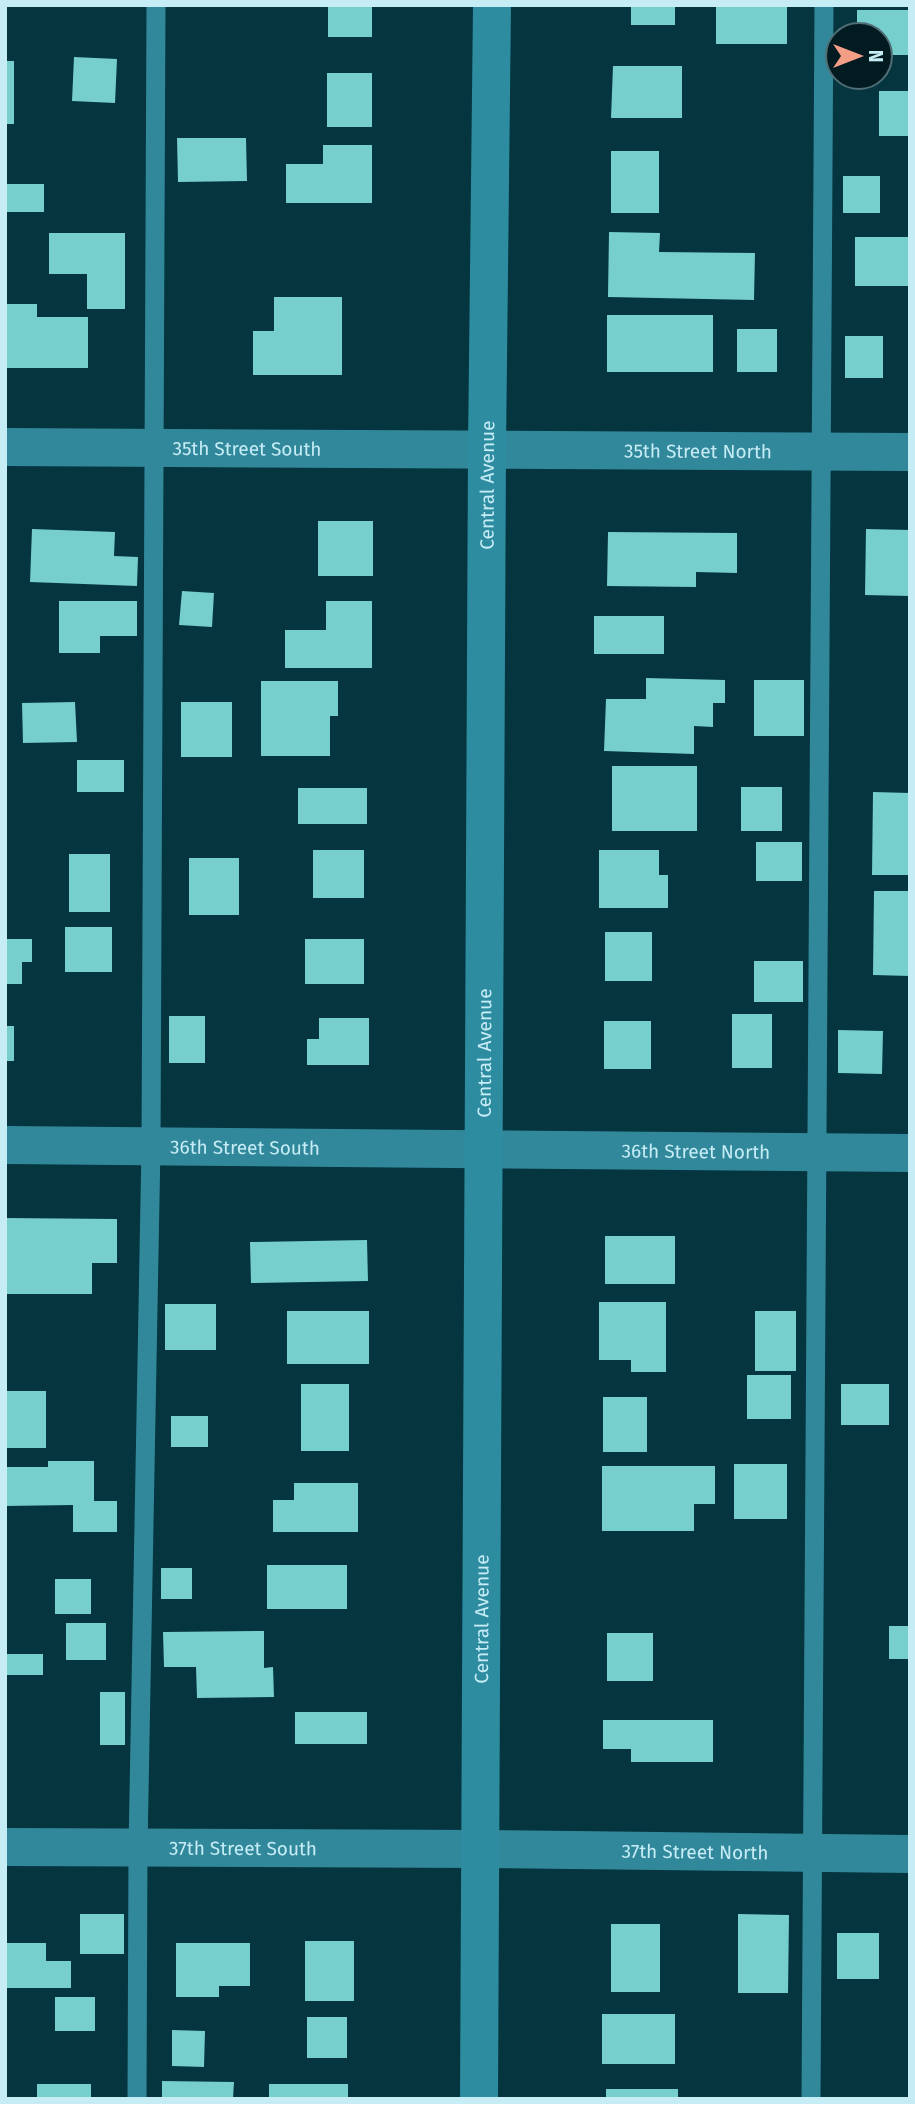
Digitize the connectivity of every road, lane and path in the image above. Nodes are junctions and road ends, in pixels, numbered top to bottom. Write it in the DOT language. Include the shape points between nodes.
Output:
graph roads {
  1 [pos="156,5"];
  2 [pos="492,5"];
  3 [pos="824,5"];
  4 [pos="5,447"];
  5 [pos="153,447"];
  6 [pos="487,449"];
  7 [pos="821,452"];
  8 [pos="910,452"];
  9 [pos="5,1145"];
  10 [pos="151,1146"];
  11 [pos="484,1148"];
  12 [pos="816,1152"];
  13 [pos="910,1153"];
  14 [pos="5,1847"];
  15 [pos="138,1848"];
  16 [pos="481,1849"];
  17 [pos="811,1853"];
  18 [pos="910,1854"];
  19 [pos="137,2099"];
  20 [pos="479,2099"];
  21 [pos="811,2099"];
  1 -- 5 [label="lane"];
  2 -- 6 [label="street, Central Avenue"];
  3 -- 7 [label="lane"];
  4 -- 5 [label="street, 35th Street South"];
  5 -- 6 [label="street, 35th Street South"];
  5 -- 10 [label="lane"];
  6 -- 7 [label="street, 35th Street North"];
  6 -- 11 [label="street, Central Avenue"];
  7 -- 8 [label="street, 35th Street North"];
  7 -- 12 [label="lane"];
  9 -- 10 [label="street, 36th Street South"];
  10 -- 11 [label="street, 36th Street South"];
  10 -- 15 [label="lane"];
  11 -- 12 [label="street, 36th Street North"];
  11 -- 16 [label="street, Central Avenue"];
  12 -- 13 [label="street, 36th Street North"];
  12 -- 17 [label="lane"];
  14 -- 15 [label="street, 37th Street South"];
  15 -- 16 [label="street, 37th Street South"];
  15 -- 19 [label="lane"];
  16 -- 17 [label="street, 37th Street North"];
  16 -- 20 [label="street, Central Avenue"];
  17 -- 18 [label="street, 37th Street North"];
  17 -- 21 [label="lane"];
}
